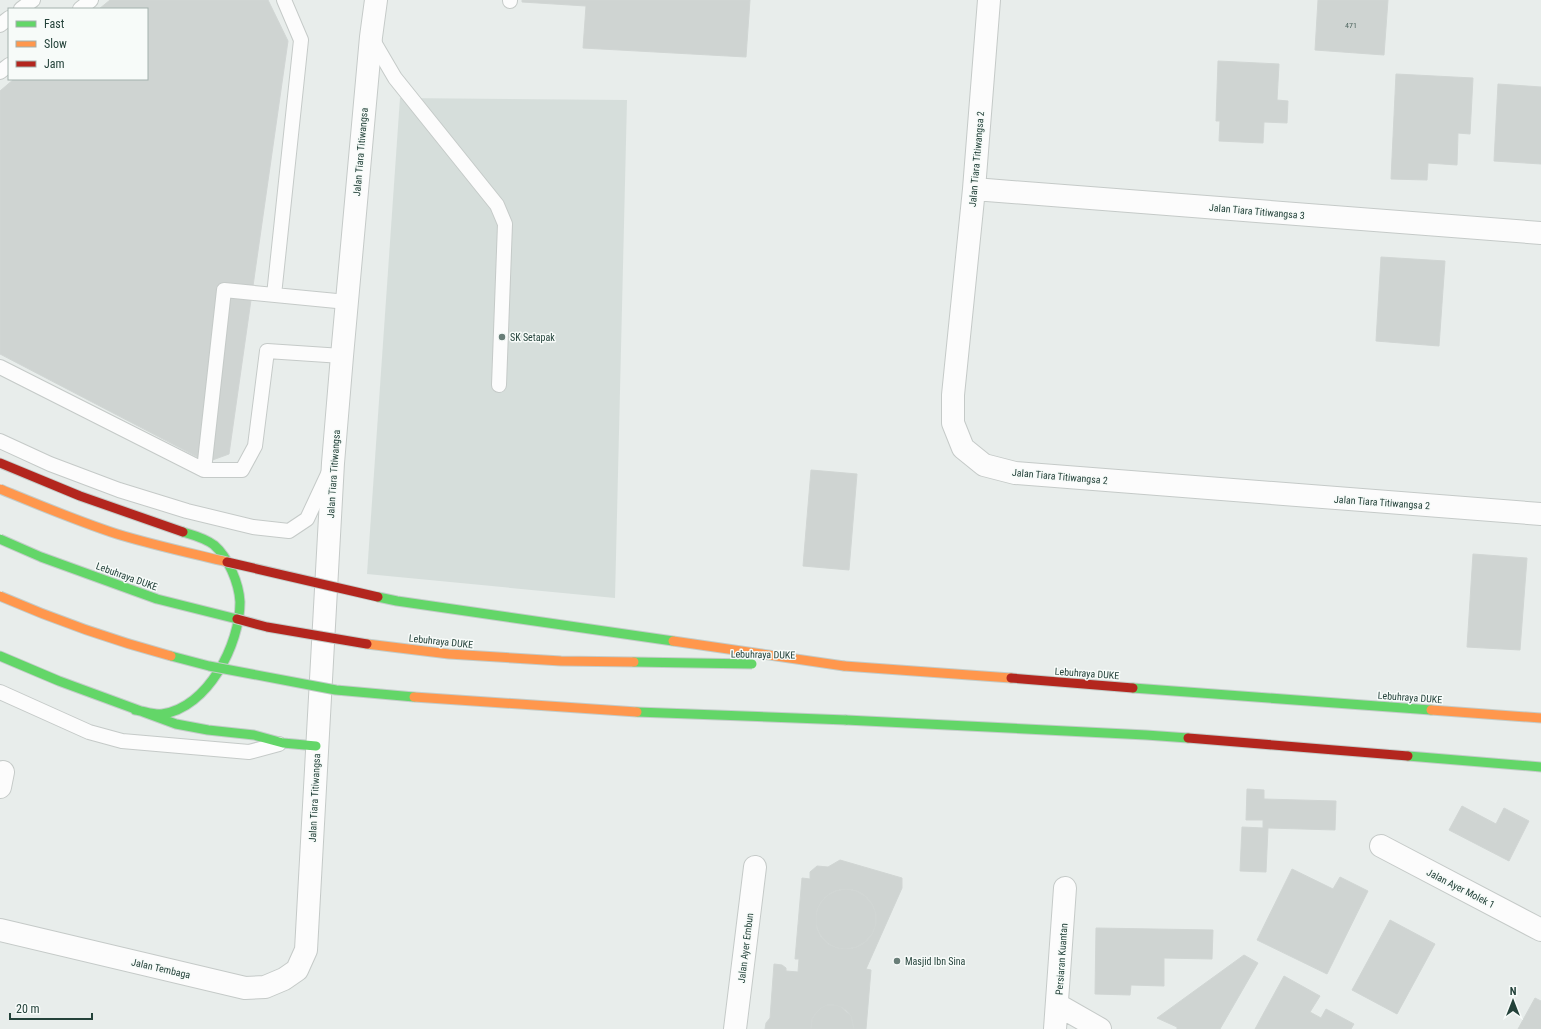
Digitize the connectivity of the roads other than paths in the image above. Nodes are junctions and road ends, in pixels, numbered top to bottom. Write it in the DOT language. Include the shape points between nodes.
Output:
graph roads {
  1 [pos="33,0"];
  2 [pos="91,0"];
  3 [pos="284,0"];
  4 [pos="376,0"];
  5 [pos="989,0"];
  6 [pos="23,8"];
  7 [pos="81,8"];
  8 [pos="8,19"];
  9 [pos="0,25"];
  10 [pos="371,37"];
  11 [pos="8,66"];
  12 [pos="0,72"];
  13 [pos="974,189"];
  14 [pos="1541,233"];
  15 [pos="274,295"];
  16 [pos="346,302"];
  17 [pos="342,356"];
  18 [pos="0,367"];
  19 [pos="499,385"];
  20 [pos="0,441"];
  21 [pos="333,463"];
  22 [pos="0,464"];
  23 [pos="204,470"];
  24 [pos="0,489"];
  25 [pos="1541,514"];
  26 [pos="0,539"];
  27 [pos="0,596"];
  28 [pos="0,656"];
  29 [pos="758,664"];
  30 [pos="774,665"];
  31 [pos="844,666"];
  32 [pos="0,692"];
  33 [pos="135,710"];
  34 [pos="1541,718"];
  35 [pos="283,744"];
  36 [pos="316,746"];
  37 [pos="1541,767"];
  38 [pos="1381,846"];
  39 [pos="755,867"];
  40 [pos="1066,888"];
  41 [pos="0,930"];
  42 [pos="1541,930"];
  43 [pos="306,950"];
  44 [pos="1058,1005"];
  45 [pos="735,1029"];
  46 [pos="1055,1029"];
  47 [pos="1100,1029"];
  1 -- 6 [label="lane"];
  2 -- 7 [label="lane"];
  3 -- 15 [label="lane" via="301,40"];
  4 -- 10 [label="street, Jalan Tiara Titiwangsa"];
  5 -- 13 [label="street, Jalan Tiara Titiwangsa 2"];
  8 -- 9 [label="lane"];
  10 -- 16 [label="street, Jalan Tiara Titiwangsa"];
  10 -- 19 [label="lane" via="395,78 497,205 505,224"];
  11 -- 12 [label="lane"];
  13 -- 14 [label="street, Jalan Tiara Titiwangsa 3"];
  13 -- 25 [label="street, Jalan Tiara Titiwangsa 2" via="953,416 964,448 984,465 1015,474"];
  15 -- 16 [label="lane"];
  15 -- 23 [label="lane" via="224,290"];
  16 -- 17 [label="street, Jalan Tiara Titiwangsa"];
  17 -- 21 [label="street, Jalan Tiara Titiwangsa"];
  17 -- 23 [label="lane" via="267,351 254,446 242,470"];
  18 -- 23 [label="lane"];
  20 -- 21 [label="lane" via="50,464 119,490 187,511 253,527 289,532 307,519"];
  21 -- 36 [label="street, Jalan Tiara Titiwangsa"];
  22 -- 33 [label="highway" via="90,501 195,536 213,545 230,565 240,604 238,624 225,660 209,686 184,706 161,714"];
  24 -- 31 [label="highway, bridge" via="66,516 171,549 397,601"];
  26 -- 29 [label="highway, Lebuhraya DUKE, bridge" via="40,557 157,599 267,627 345,641 448,654 554,661"];
  27 -- 37 [label="highway, bridge" via="121,642 208,666 336,690 641,712 1146,735"];
  28 -- 33 [label="highway"];
  30 -- 31 [label="highway, Lebuhraya DUKE, bridge"];
  31 -- 34 [label="highway, Lebuhraya DUKE"];
  32 -- 35 [label="lane" via="89,732 122,741 249,752"];
  33 -- 35 [label="highway" via="176,724 254,735"];
  35 -- 36 [label="highway"];
  36 -- 43 [label="street, Jalan Tiara Titiwangsa"];
  38 -- 42 [label="street, Jalan Ayer Molek 1"];
  39 -- 45 [label="street, Jalan Ayer Embun"];
  40 -- 44 [label="street, Persiaran Kuantan"];
  41 -- 43 [label="street, Jalan Tembaga" via="245,988 265,987 284,979 297,970"];
  44 -- 46 [label="street, Persiaran Kuantan"];
  44 -- 47 [label="street"];
}
